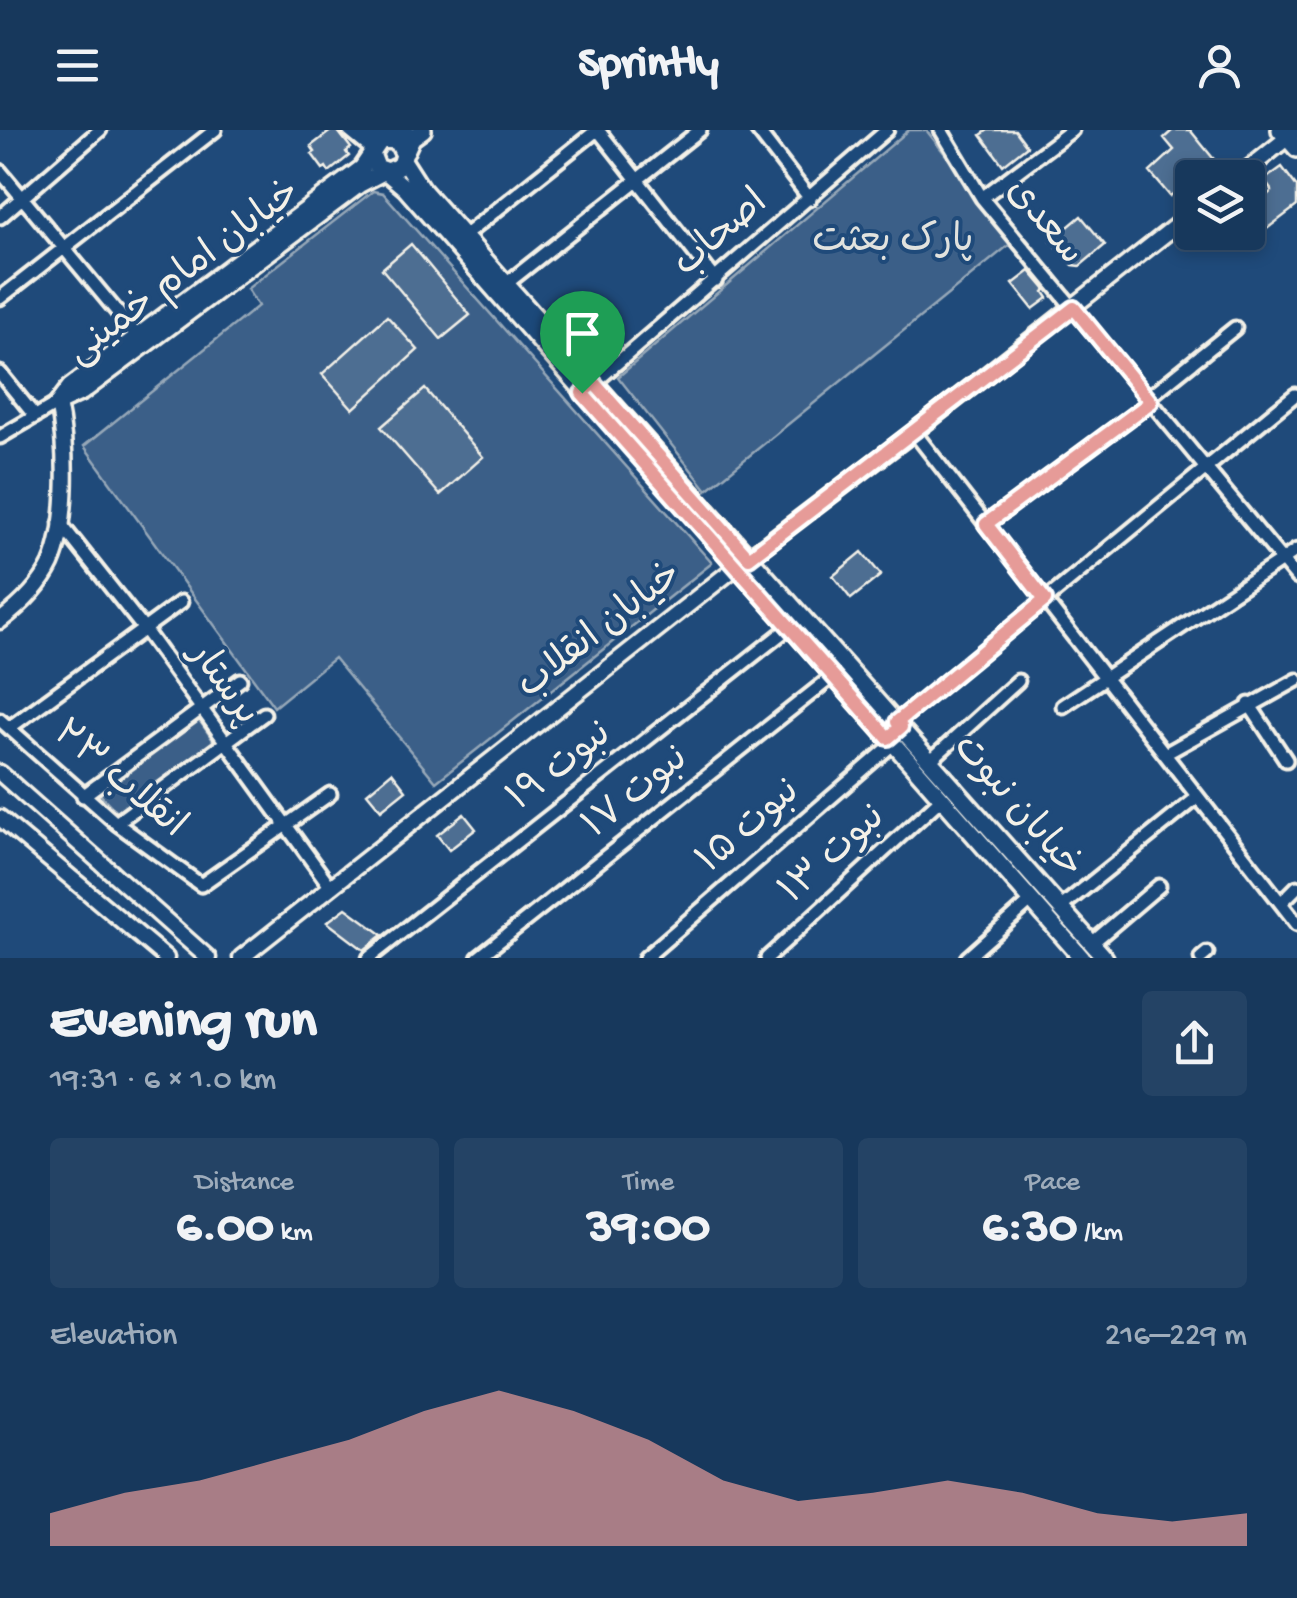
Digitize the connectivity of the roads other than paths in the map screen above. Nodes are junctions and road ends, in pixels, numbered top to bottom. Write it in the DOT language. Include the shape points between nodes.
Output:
graph roads {
  1 [pos="100,130"];
  2 [pos="215,130"];
  3 [pos="350,130"];
  4 [pos="406,130"];
  5 [pos="423,130"];
  6 [pos="598,130"];
  7 [pos="700,130"];
  8 [pos="758,130"];
  9 [pos="886,130"];
  10 [pos="941,130"];
  11 [pos="1072,130"];
  12 [pos="1290,137"];
  13 [pos="376,143"];
  14 [pos="404,158"];
  15 [pos="1260,160"];
  16 [pos="0,171"];
  17 [pos="385,171"];
  18 [pos="636,180"];
  19 [pos="22,198"];
  20 [pos="982,198"];
  21 [pos="810,200"];
  22 [pos="0,217"];
  23 [pos="1175,227"];
  24 [pos="464,236"];
  25 [pos="63,247"];
  26 [pos="716,280"];
  27 [pos="506,284"];
  28 [pos="0,298"];
  29 [pos="1074,308"];
  30 [pos="1235,328"];
  31 [pos="142,341"];
  32 [pos="0,374"];
  33 [pos="588,388"];
  34 [pos="1295,396"];
  35 [pos="1150,400"];
  36 [pos="58,403"];
  37 [pos="34,414"];
  38 [pos="914,432"];
  39 [pos="0,437"];
  40 [pos="1206,468"];
  41 [pos="60,523"];
  42 [pos="986,524"];
  43 [pos="1297,550"];
  44 [pos="1282,560"];
  45 [pos="743,563"];
  46 [pos="1297,578"];
  47 [pos="1045,600"];
  48 [pos="181,602"];
  49 [pos="0,622"];
  50 [pos="791,626"];
  51 [pos="144,629"];
  52 [pos="832,676"];
  53 [pos="1106,678"];
  54 [pos="240,680"];
  55 [pos="1297,680"];
  56 [pos="1018,681"];
  57 [pos="1250,704"];
  58 [pos="1063,706"];
  59 [pos="201,708"];
  60 [pos="264,714"];
  61 [pos="4,724"];
  62 [pos="895,733"];
  63 [pos="226,742"];
  64 [pos="1165,754"];
  65 [pos="931,760"];
  66 [pos="1286,760"];
  67 [pos="0,774"];
  68 [pos="330,794"];
  69 [pos="83,796"];
  70 [pos="1198,797"];
  71 [pos="941,799"];
  72 [pos="0,818"];
  73 [pos="116,823"];
  74 [pos="285,824"];
  75 [pos="330,886"];
  76 [pos="1159,886"];
  77 [pos="1297,887"];
  78 [pos="1038,895"];
  79 [pos="1281,903"];
  80 [pos="1060,908"];
  81 [pos="1297,924"];
  82 [pos="1092,943"];
  83 [pos="166,958"];
  84 [pos="208,958"];
  85 [pos="241,958"];
  86 [pos="369,958"];
  87 [pos="478,958"];
  88 [pos="645,958"];
  89 [pos="767,958"];
  90 [pos="967,958"];
  91 [pos="1082,958"];
  92 [pos="1105,958"];
  1 -- 19 [label="street"];
  2 -- 25 [label="street"];
  3 -- 13 [label="main road"];
  4 -- 13 [label="main road, خیابان امام خمینی"];
  5 -- 14 [label="main road"];
  6 -- 18 [label="street"];
  6 -- 24 [label="street"];
  7 -- 18 [label="street"];
  8 -- 21 [label="street"];
  9 -- 21 [label="street, اصحاب"];
  10 -- 20 [label="street, سعدی"];
  11 -- 20 [label="street"];
  12 -- 15 [label="street"];
  13 -- 14 [label="main road" via="397,141"];
  13 -- 17 [label="main road" via="375,164"];
  13 -- 31 [label="main road, خیابان امام خمینی" via="362,168"];
  14 -- 17 [label="main road"];
  14 -- 24 [label="main road, خیابان نبوت"];
  16 -- 19 [label="street"];
  17 -- 31 [label="main road, خیابان امام خمینی"];
  17 -- 33 [label="main road, خیابان نبوت"];
  18 -- 26 [label="street"];
  18 -- 27 [label="street"];
  19 -- 22 [label="street"];
  19 -- 25 [label="street"];
  20 -- 29 [label="street, سعدی"];
  21 -- 26 [label="street, اصحاب"];
  23 -- 29 [label="street, خیابان انقلاب"];
  24 -- 27 [label="main road, خیابان نبوت"];
  25 -- 28 [label="street"];
  25 -- 31 [label="street"];
  26 -- 33 [label="street, اصحاب"];
  27 -- 33 [label="main road, خیابان نبوت"];
  29 -- 35 [label="street, سعدی"];
  29 -- 38 [label="street, خیابان انقلاب"];
  30 -- 35 [label="street"];
  31 -- 36 [label="main road, خیابان امام خمینی" via="70,387"];
  32 -- 37 [label="street"];
  33 -- 45 [label="main road, خیابان نبوت"];
  34 -- 40 [label="street, نبوت ۱۵"];
  35 -- 40 [label="street, سعدی"];
  35 -- 42 [label="street"];
  36 -- 37 [label="street"];
  36 -- 41 [label="street" via="66,452"];
  37 -- 39 [label="street"];
  38 -- 42 [label="street"];
  38 -- 45 [label="street, خیابان انقلاب"];
  40 -- 44 [label="street, سعدی"];
  40 -- 47 [label="street, نبوت ۱۵"];
  41 -- 49 [label="street" via="38,586"];
  41 -- 51 [label="street, پرستار"];
  42 -- 47 [label="street"];
  43 -- 44 [label="street"];
  44 -- 46 [label="street, سعدی"];
  44 -- 53 [label="street"];
  45 -- 50 [label="main road, خیابان نبوت"];
  45 -- 62 [label="main road, خیابان نبوت"];
  45 -- 75 [label="street, خیابان انقلاب"];
  47 -- 53 [label="street"];
  47 -- 62 [label="street, نبوت ۱۵"];
  48 -- 51 [label="street"];
  50 -- 52 [label="main road, خیابان نبوت"];
  50 -- 86 [label="street, نبوت ۱۹"];
  51 -- 59 [label="street, پرستار"];
  51 -- 61 [label="street"];
  52 -- 62 [label="main road, خیابان نبوت"];
  52 -- 87 [label="street, نبوت ۱۷"];
  53 -- 58 [label="street"];
  53 -- 64 [label="street"];
  54 -- 59 [label="street"];
  55 -- 57 [label="street"];
  56 -- 65 [label="street"];
  57 -- 64 [label="street"];
  57 -- 66 [label="street"];
  59 -- 63 [label="street, پرستار"];
  59 -- 69 [label="street"];
  60 -- 63 [label="street"];
  61 -- 69 [label="street, انقلاب ۲۳"];
  62 -- 65 [label="main road, خیابان نبوت"];
  62 -- 71 [label="main road, خیابان نبوت"];
  62 -- 88 [label="street, نبوت ۱۵"];
  63 -- 73 [label="street"];
  63 -- 74 [label="street, پرستار"];
  64 -- 70 [label="street"];
  65 -- 78 [label="main road, خیابان نبوت"];
  67 -- 84 [label="street"];
  68 -- 74 [label="street"];
  69 -- 73 [label="street, انقلاب ۲۳"];
  70 -- 79 [label="street"];
  70 -- 80 [label="street"];
  71 -- 78 [label="main road, خیابان نبوت"];
  71 -- 89 [label="street, نبوت ۱۳"];
  72 -- 83 [label="street"];
  73 -- 74 [label="street, انقلاب ۲۳" via="200,885"];
  74 -- 75 [label="street, پرستار"];
  75 -- 85 [label="street, خیابان انقلاب"];
  76 -- 82 [label="street"];
  77 -- 79 [label="street"];
  78 -- 80 [label="main road, خیابان نبوت"];
  78 -- 90 [label="street"];
  78 -- 91 [label="main road, خیابان نبوت"];
  79 -- 81 [label="street"];
  80 -- 82 [label="main road, خیابان نبوت"];
  82 -- 92 [label="main road, خیابان نبوت"];
}
